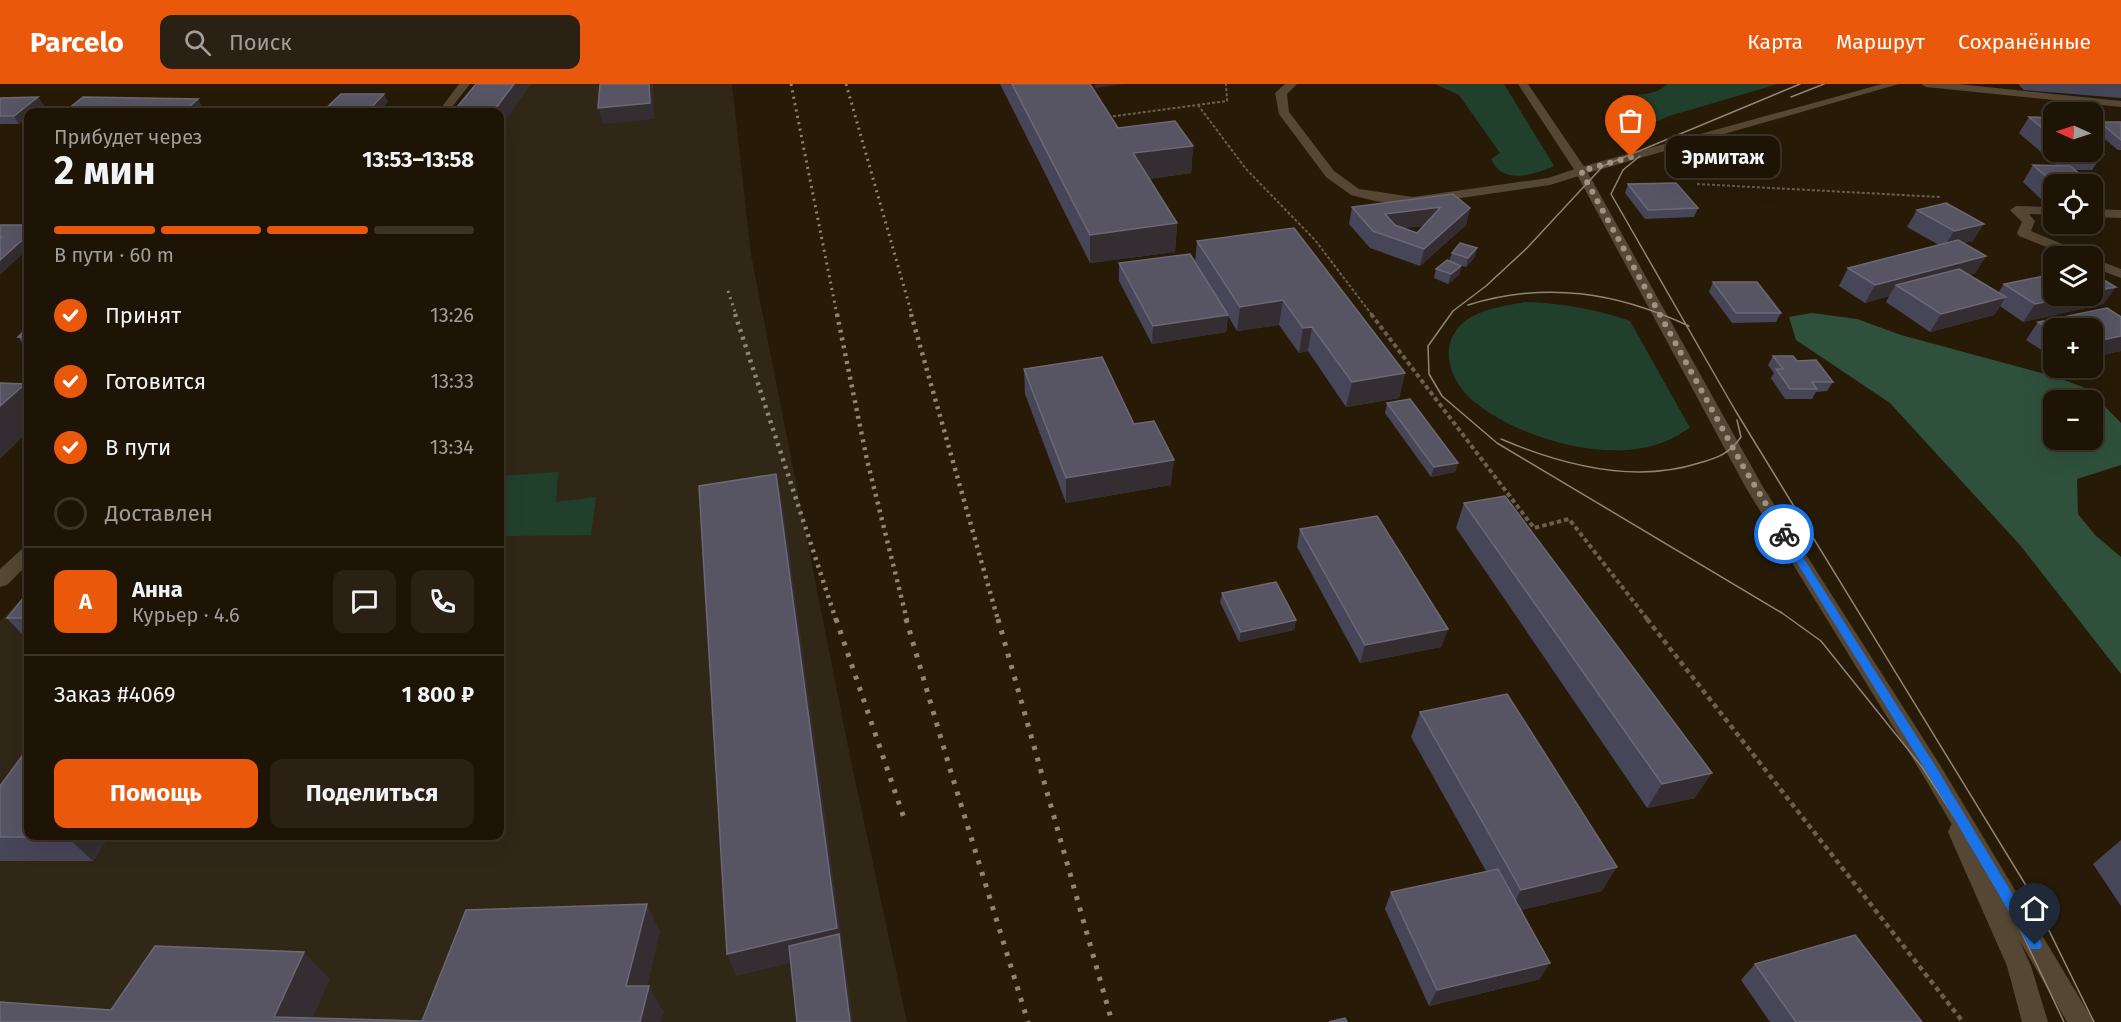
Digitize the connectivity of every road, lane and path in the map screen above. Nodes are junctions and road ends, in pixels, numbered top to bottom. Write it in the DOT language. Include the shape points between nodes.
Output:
graph roads {
  1 [pos="465,84"];
  2 [pos="1226,84"];
  3 [pos="1292,84"];
  4 [pos="1523,84"];
  5 [pos="1894,84"];
  6 [pos="1926,84"];
  7 [pos="2003,84"];
  8 [pos="2014,93"];
  9 [pos="2121,104"];
  10 [pos="1198,105"];
  11 [pos="446,108"];
  12 [pos="1106,117"];
  13 [pos="1581,171"];
  14 [pos="1697,184"];
  15 [pos="1940,197"];
  16 [pos="2043,211"];
  17 [pos="2103,213"];
  18 [pos="2121,214"];
  19 [pos="2055,246"];
  20 [pos="2103,267"];
  21 [pos="2121,274"];
  22 [pos="24,558"];
  23 [pos="0,580"];
  24 [pos="1932,771"];
  25 [pos="1963,1022"];
  26 [pos="2035,1022"];
  27 [pos="2081,1022"];
  1 -- 11 [label="street"];
  2 -- 10 [label="path" via="1227,101"];
  3 -- 13 [label="street" via="1281,93 1282,112 1330,174 1355,192 1413,201 1550,181"];
  4 -- 13 [label="street"];
  5 -- 13 [label="street"];
  6 -- 8 [label="street"];
  7 -- 8 [label="street"];
  8 -- 9 [label="street"];
  10 -- 12 [label="path"];
  10 -- 25 [label="path" via="1246,169 1315,240 1534,528 1569,519"];
  13 -- 24 [label="street" via="1755,488"];
  14 -- 15 [label="path"];
  16 -- 19 [label="street" via="2016,210 2029,221 2024,233"];
  17 -- 18 [label="street"];
  20 -- 21 [label="street"];
  22 -- 23 [label="street"];
  24 -- 26 [label="street" via="2019,966"];
  24 -- 27 [label="street"];
}
